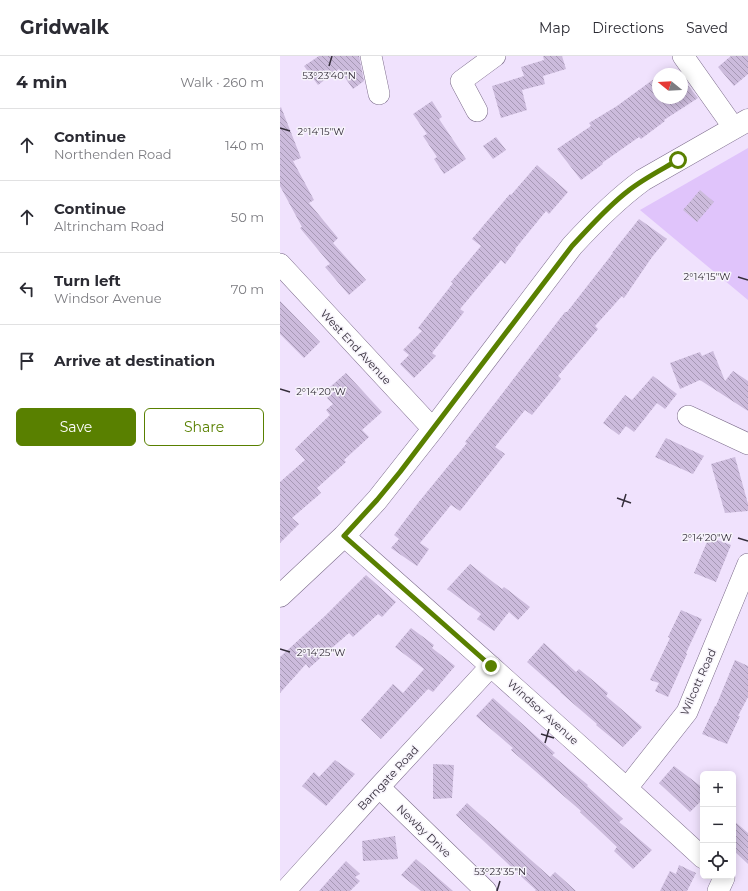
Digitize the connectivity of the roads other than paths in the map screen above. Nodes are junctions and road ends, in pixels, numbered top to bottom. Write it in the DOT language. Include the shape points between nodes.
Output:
graph roads {
  1 [pos="370,56"];
  2 [pos="494,56"];
  3 [pos="683,56"];
  4 [pos="379,94"];
  5 [pos="477,111"];
  6 [pos="741,124"];
  7 [pos="280,264"];
  8 [pos="688,416"];
  9 [pos="433,429"];
  10 [pos="748,444"];
  11 [pos="344,536"];
  12 [pos="748,564"];
  13 [pos="280,596"];
  14 [pos="491,666"];
  15 [pos="379,787"];
  16 [pos="627,788"];
  17 [pos="700,855"];
  18 [pos="724,879"];
  19 [pos="285,891"];
  20 [pos="486,891"];
  21 [pos="718,891"];
  1 -- 4 [label="street"];
  2 -- 5 [label="street" via="461,81"];
  3 -- 6 [label="street"];
  6 -- 9 [label="main road" via="643,180 596,220 572,246"];
  7 -- 9 [label="street, West End Avenue"];
  8 -- 10 [label="street"];
  9 -- 11 [label="main road" via="377,500"];
  11 -- 13 [label="main road"];
  11 -- 14 [label="street, Windsor Avenue"];
  12 -- 16 [label="street, Wilcott Road" via="687,712"];
  14 -- 15 [label="street, Barngate Road"];
  14 -- 16 [label="street, Windsor Avenue"];
  15 -- 19 [label="street, Barngate Road"];
  15 -- 20 [label="street, Newby Drive"];
  16 -- 17 [label="street, Windsor Avenue"];
  18 -- 21 [label="street"];
}
